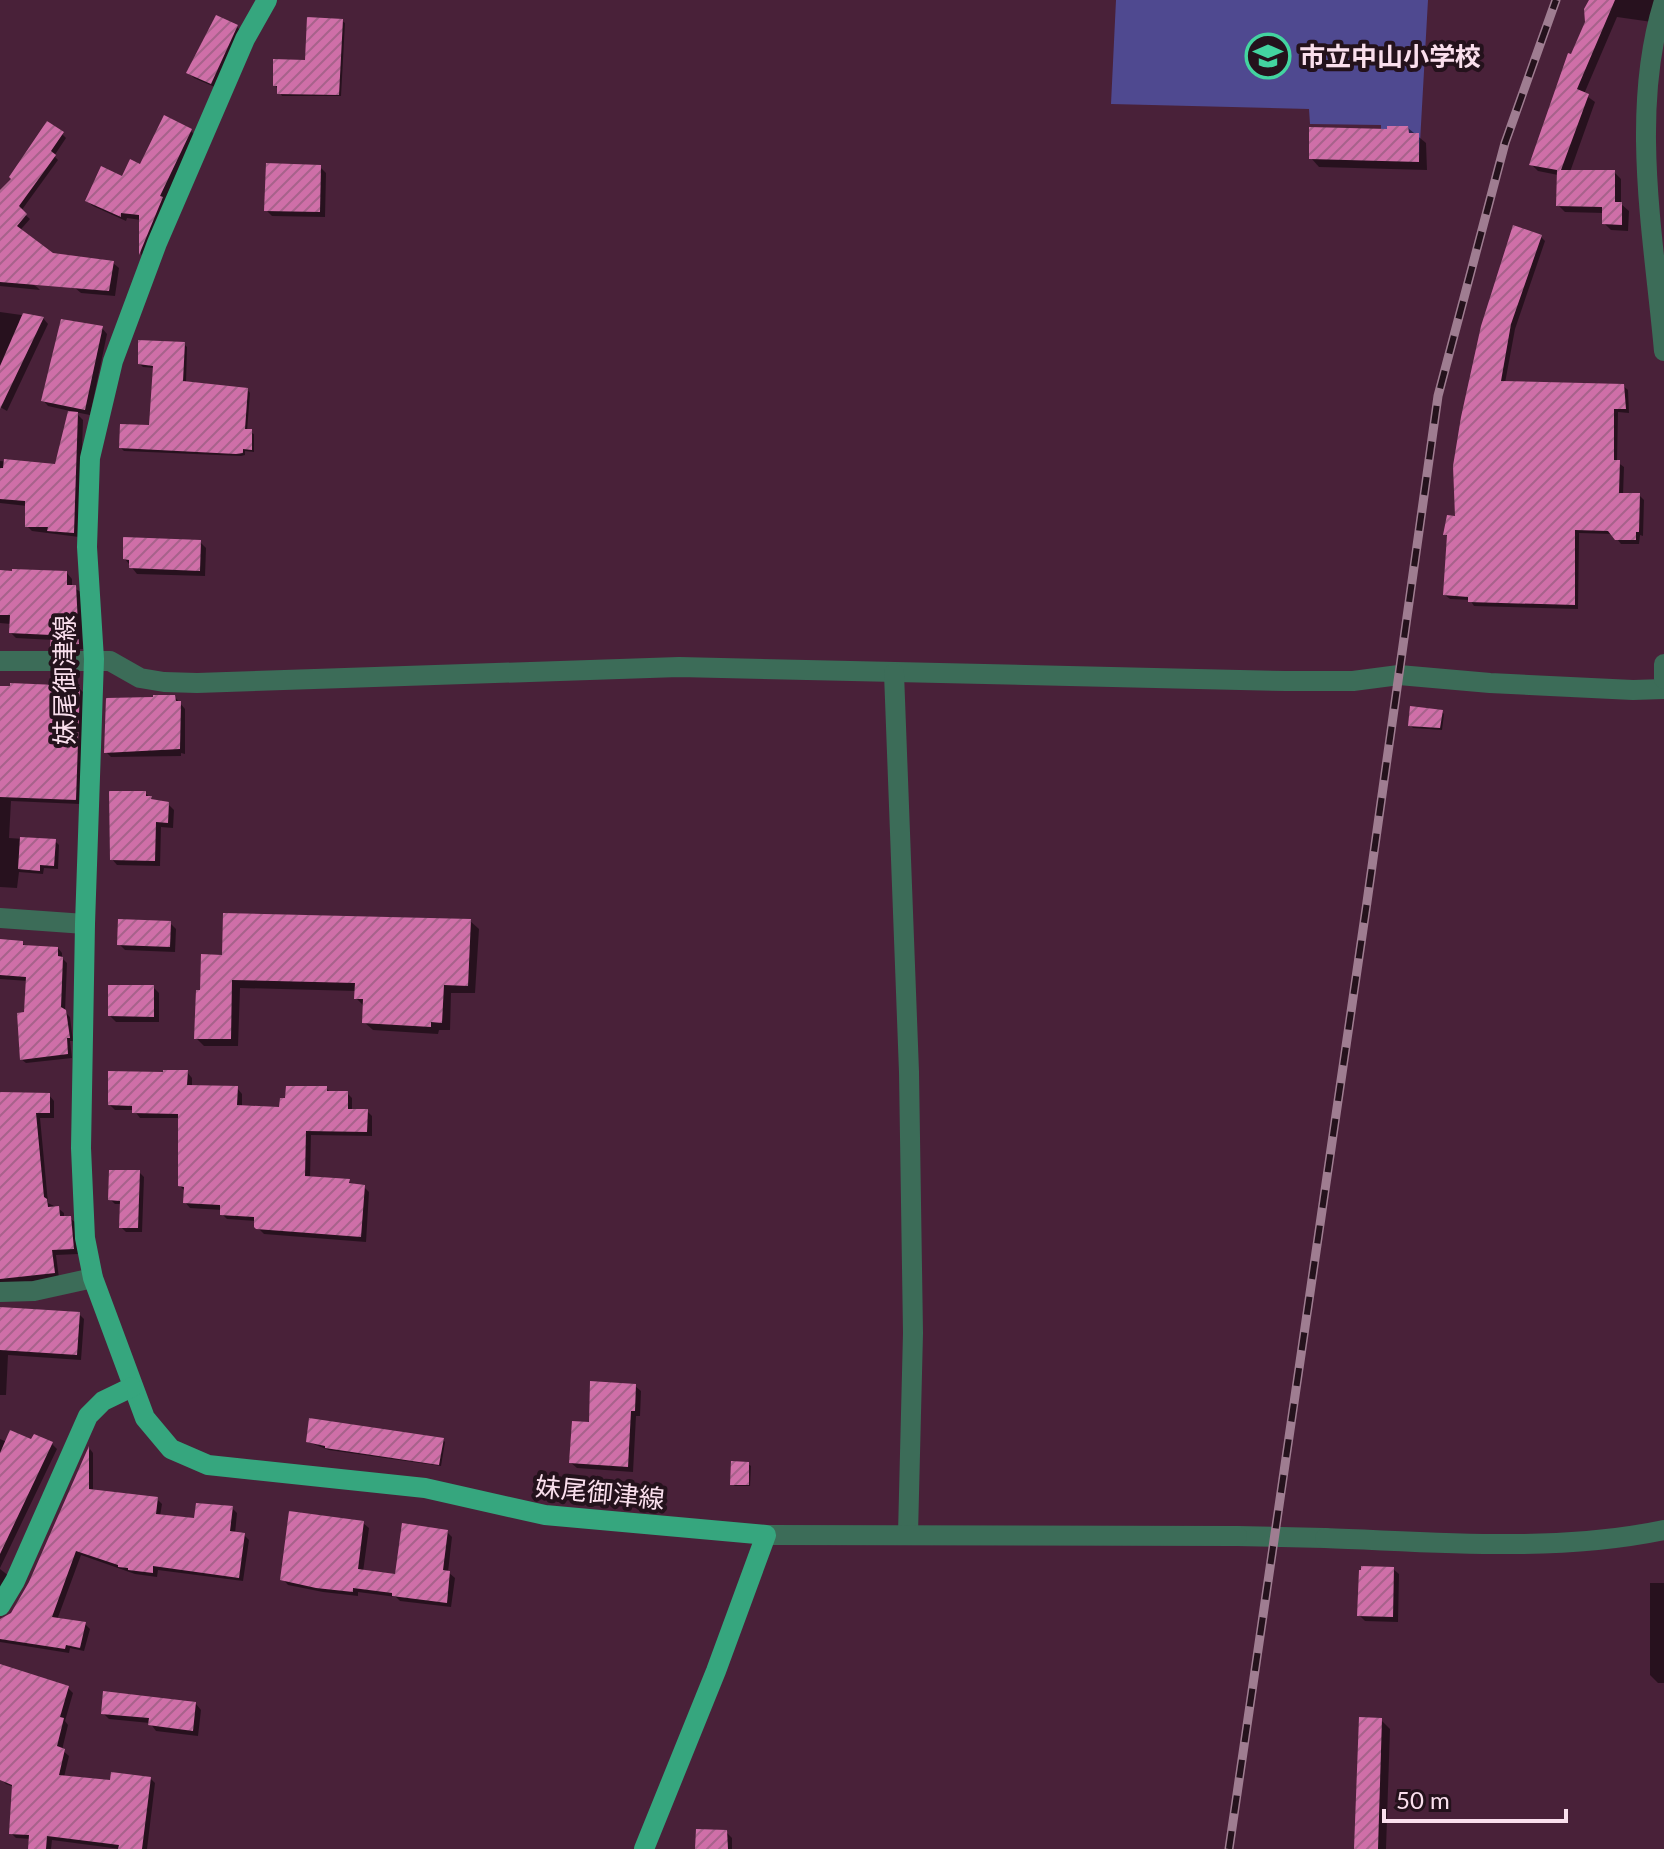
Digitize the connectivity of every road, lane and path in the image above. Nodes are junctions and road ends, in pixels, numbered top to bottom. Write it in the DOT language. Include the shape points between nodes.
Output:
graph roads {
  1 [pos="267,0"];
  2 [pos="1664,1"];
  3 [pos="1664,351"];
  4 [pos="94,659"];
  5 [pos="0,661"];
  6 [pos="1664,664"];
  7 [pos="894,673"];
  8 [pos="1664,679"];
  9 [pos="1664,689"];
  10 [pos="0,918"];
  11 [pos="85,924"];
  12 [pos="93,1278"];
  13 [pos="0,1292"];
  14 [pos="132,1387"];
  15 [pos="1664,1530"];
  16 [pos="908,1534"];
  17 [pos="766,1535"];
  18 [pos="0,1606"];
  19 [pos="644,1849"];
  1 -- 4 [label="main road, 妹尾御津線" via="157,243 113,361 90,458 87,547"];
  2 -- 3 [label="street" via="1645,102 1645,130"];
  4 -- 5 [label="street"];
  4 -- 7 [label="street" via="110,661 140,678 197,683 679,667"];
  4 -- 11 [label="main road, 妹尾御津線"];
  6 -- 8 [label="street"];
  7 -- 9 [label="street" via="1286,681 1399,675"];
  7 -- 16 [label="street" via="909,1072 913,1333"];
  10 -- 11 [label="street"];
  11 -- 12 [label="main road, 妹尾御津線" via="81,1148 85,1238"];
  12 -- 13 [label="street" via="34,1291"];
  12 -- 14 [label="main road, 妹尾御津線"];
  14 -- 17 [label="main road, 妹尾御津線" via="145,1418 171,1449 208,1465 425,1488 545,1515"];
  14 -- 18 [label="main road" via="103,1401 88,1416"];
  15 -- 16 [label="street" via="1623,1539 1499,1544"];
  16 -- 17 [label="street"];
  17 -- 19 [label="main road"];
}
